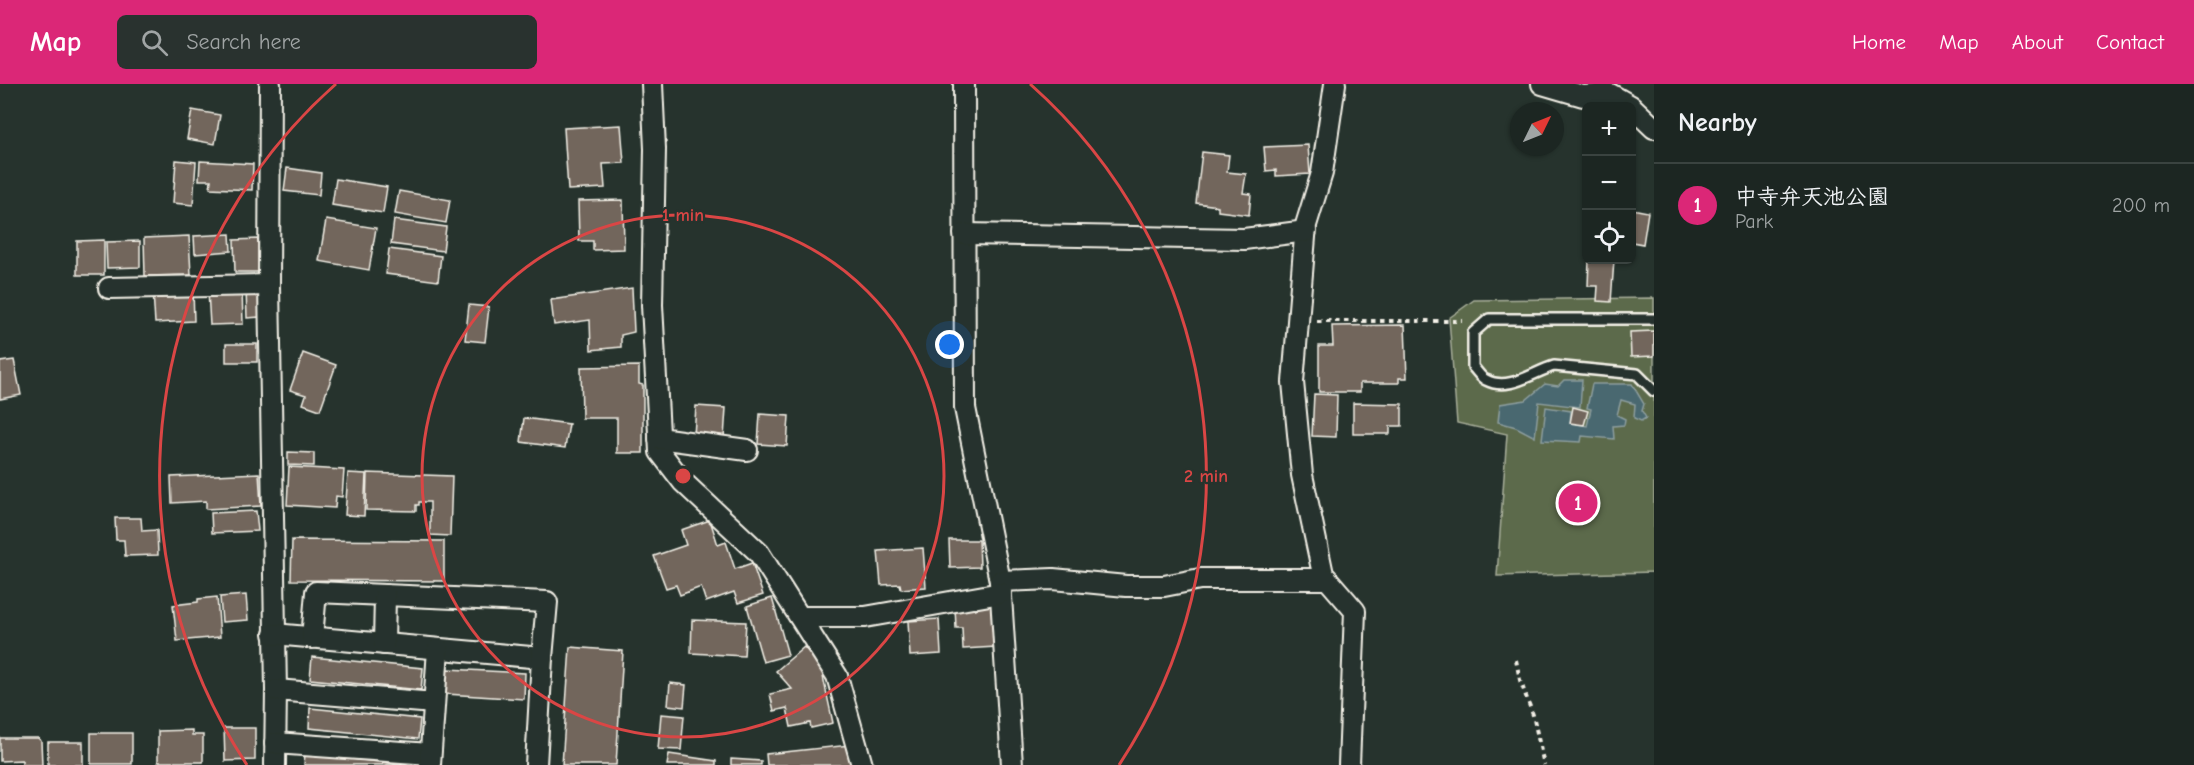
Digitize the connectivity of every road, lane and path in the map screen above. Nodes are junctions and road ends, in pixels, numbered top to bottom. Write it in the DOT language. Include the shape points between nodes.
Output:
graph roads {
  1 [pos="270,84"];
  2 [pos="652,84"];
  3 [pos="964,84"];
  4 [pos="1335,84"];
  5 [pos="1542,84"];
  6 [pos="1623,102"];
  7 [pos="1636,112"];
  8 [pos="1654,128"];
  9 [pos="1306,231"];
  10 [pos="964,234"];
  11 [pos="269,285"];
  12 [pos="109,288"];
  13 [pos="1489,319"];
  14 [pos="1654,319"];
  15 [pos="1298,321"];
  16 [pos="1654,391"];
  17 [pos="659,438"];
  18 [pos="747,450"];
  19 [pos="1327,579"];
  20 [pos="1000,587"];
  21 [pos="385,595"];
  22 [pos="800,617"];
  23 [pos="274,634"];
  24 [pos="312,638"];
  25 [pos="384,644"];
  26 [pos="438,649"];
  27 [pos="542,658"];
  28 [pos="1516,660"];
  29 [pos="276,690"];
  30 [pos="434,703"];
  31 [pos="275,743"];
  32 [pos="430,759"];
  33 [pos="275,765"];
  34 [pos="536,765"];
  35 [pos="862,765"];
  36 [pos="1012,765"];
  37 [pos="1349,765"];
  38 [pos="1544,765"];
  1 -- 11 [label="street"];
  2 -- 17 [label="street" via="655,149 651,305"];
  3 -- 10 [label="street"];
  4 -- 9 [label="street" via="1322,173"];
  5 -- 6 [label="street" via="1583,96 1610,94"];
  7 -- 8 [label="street"];
  9 -- 10 [label="street" via="1244,239"];
  9 -- 15 [label="street"];
  10 -- 20 [label="street" via="965,408"];
  11 -- 12 [label="street"];
  11 -- 23 [label="street"];
  13 -- 14 [label="lane"];
  13 -- 15 [label="path"];
  13 -- 16 [label="lane" via="1473,333 1473,367 1485,380 1519,381 1554,366 1636,374"];
  15 -- 19 [label="street" via="1293,382 1302,476"];
  17 -- 18 [label="street"];
  17 -- 22 [label="street" via="660,452 683,482 759,553"];
  19 -- 20 [label="street" via="1200,579 1164,586 1126,586 1053,579"];
  19 -- 37 [label="street" via="1355,611"];
  20 -- 22 [label="street" via="865,617"];
  20 -- 36 [label="street"];
  21 -- 24 [label="street" via="316,592"];
  21 -- 25 [label="street"];
  21 -- 27 [label="street" via="547,602"];
  22 -- 35 [label="street" via="837,676"];
  23 -- 24 [label="street"];
  23 -- 29 [label="street"];
  24 -- 25 [label="street"];
  25 -- 26 [label="street"];
  26 -- 27 [label="street"];
  26 -- 30 [label="street"];
  27 -- 34 [label="street"];
  28 -- 38 [label="path"];
  29 -- 30 [label="street"];
  29 -- 31 [label="street"];
  30 -- 32 [label="street"];
  31 -- 32 [label="street"];
  31 -- 33 [label="street"];
}
